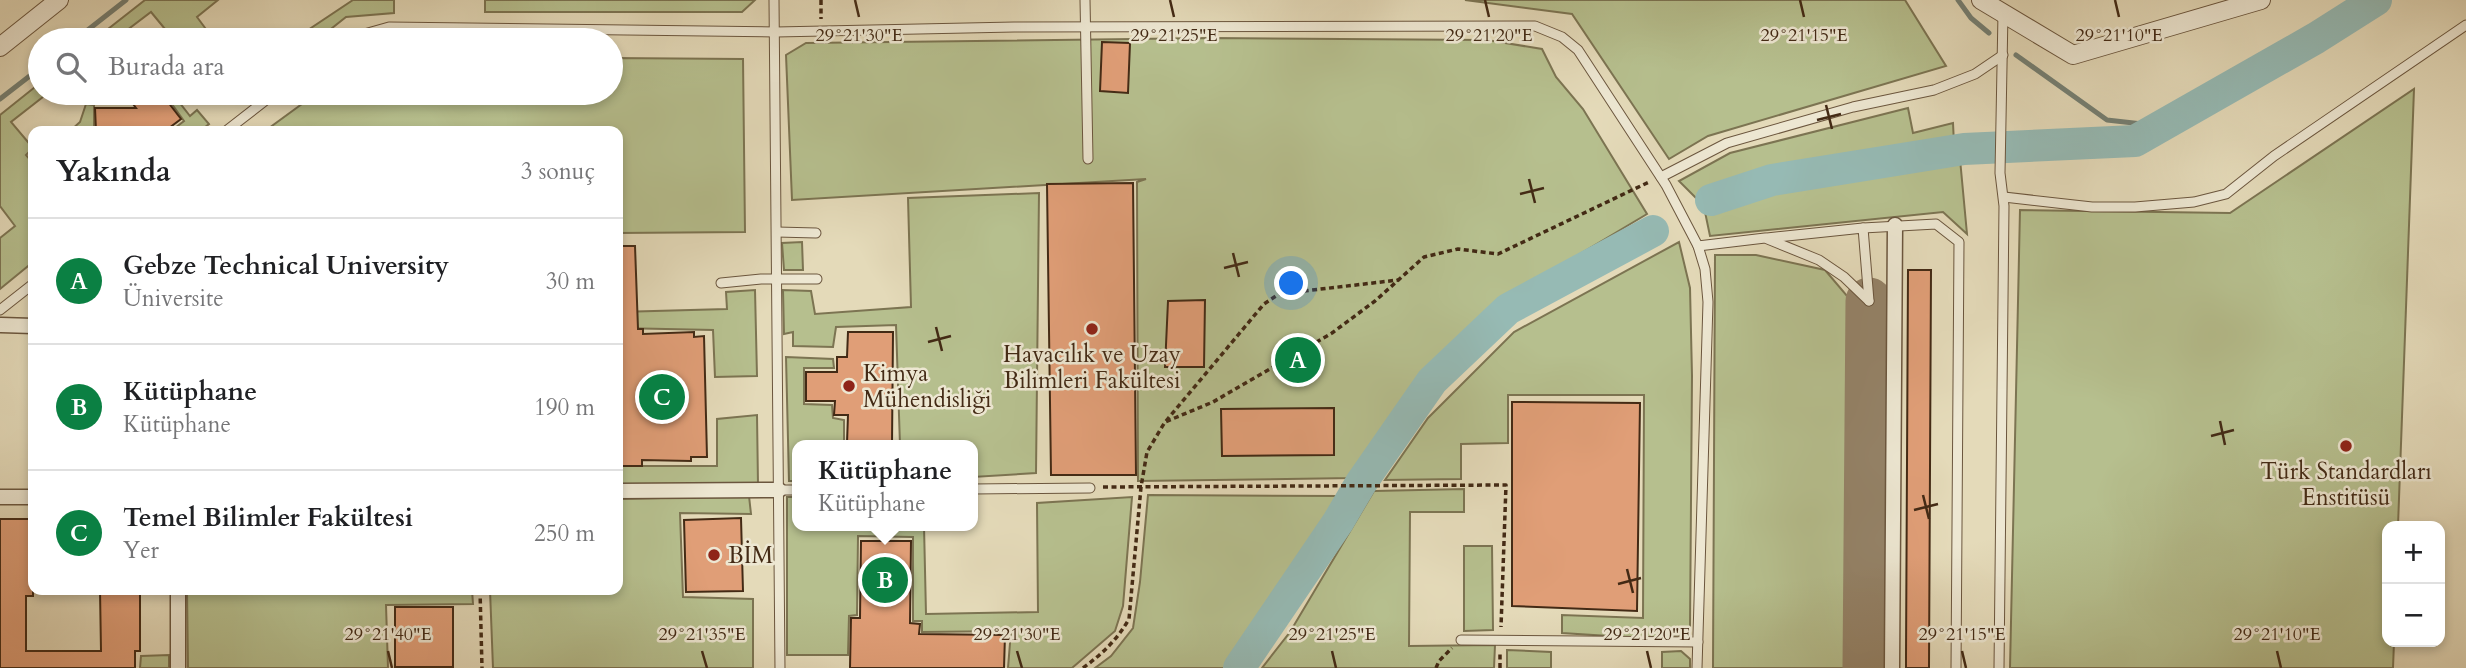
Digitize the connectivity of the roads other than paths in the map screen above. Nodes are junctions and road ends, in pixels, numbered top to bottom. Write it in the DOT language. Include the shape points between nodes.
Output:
graph roads {
  1 [pos="59,0"];
  2 [pos="774,0"];
  3 [pos="1085,0"];
  4 [pos="1981,0"];
  5 [pos="2261,0"];
  6 [pos="2003,13"];
  7 [pos="2466,24"];
  8 [pos="1085,26"];
  9 [pos="385,28"];
  10 [pos="466,28"];
  11 [pos="623,30"];
  12 [pos="776,32"];
  13 [pos="0,47"];
  14 [pos="2003,55"];
  15 [pos="260,105"];
  16 [pos="232,126"];
  17 [pos="1088,159"];
  18 [pos="1661,177"];
  19 [pos="2004,197"];
  20 [pos="1895,225"];
  21 [pos="1863,228"];
  22 [pos="778,232"];
  23 [pos="816,233"];
  24 [pos="1765,238"];
  25 [pos="1698,246"];
  26 [pos="778,279"];
  27 [pos="817,279"];
  28 [pos="721,283"];
  29 [pos="28,288"];
  30 [pos="0,310"];
  31 [pos="1,325"];
  32 [pos="28,326"];
  33 [pos="1090,488"];
  34 [pos="978,489"];
  35 [pos="779,490"];
  36 [pos="792,490"];
  37 [pos="623,491"];
  38 [pos="0,497"];
  39 [pos="28,497"];
  40 [pos="178,595"];
  41 [pos="1461,640"];
  42 [pos="1698,642"];
  43 [pos="178,668"];
  44 [pos="780,668"];
  45 [pos="1698,668"];
  46 [pos="1892,668"];
  47 [pos="1956,668"];
  48 [pos="1999,668"];
  1 -- 13 [label="street"];
  2 -- 12 [label="lane"];
  3 -- 8 [label="lane"];
  4 -- 6 [label="street"];
  5 -- 6 [label="street" via="2073,55"];
  6 -- 14 [label="lane"];
  7 -- 19 [label="lane" via="2274,156 2227,194 2134,207"];
  8 -- 12 [label="lane"];
  8 -- 17 [label="lane"];
  8 -- 18 [label="lane" via="1535,26 1562,37 1578,50"];
  9 -- 10 [label="lane"];
  11 -- 12 [label="lane"];
  12 -- 22 [label="lane"];
  14 -- 18 [label="lane" via="1975,74 1934,90 1853,107 1727,143"];
  14 -- 19 [label="lane" via="2000,173"];
  15 -- 16 [label="lane"];
  18 -- 25 [label="lane"];
  19 -- 48 [label="lane"];
  20 -- 21 [label="lane"];
  20 -- 46 [label="street"];
  20 -- 47 [label="lane" via="1936,224 1959,242"];
  21 -- 24 [label="lane"];
  21 -- 24 [label="lane" via="1869,301 1819,260"];
  22 -- 23 [label="lane"];
  22 -- 26 [label="lane"];
  24 -- 25 [label="lane"];
  25 -- 42 [label="lane" via="1708,302"];
  26 -- 27 [label="lane"];
  26 -- 28 [label="lane"];
  26 -- 35 [label="lane"];
  29 -- 30 [label="lane"];
  31 -- 32 [label="street"];
  33 -- 34 [label="lane"];
  35 -- 36 [label="lane"];
  35 -- 37 [label="street"];
  35 -- 44 [label="lane"];
  38 -- 39 [label="street"];
  40 -- 43 [label="street"];
  41 -- 42 [label="lane"];
  42 -- 45 [label="lane"];
}
